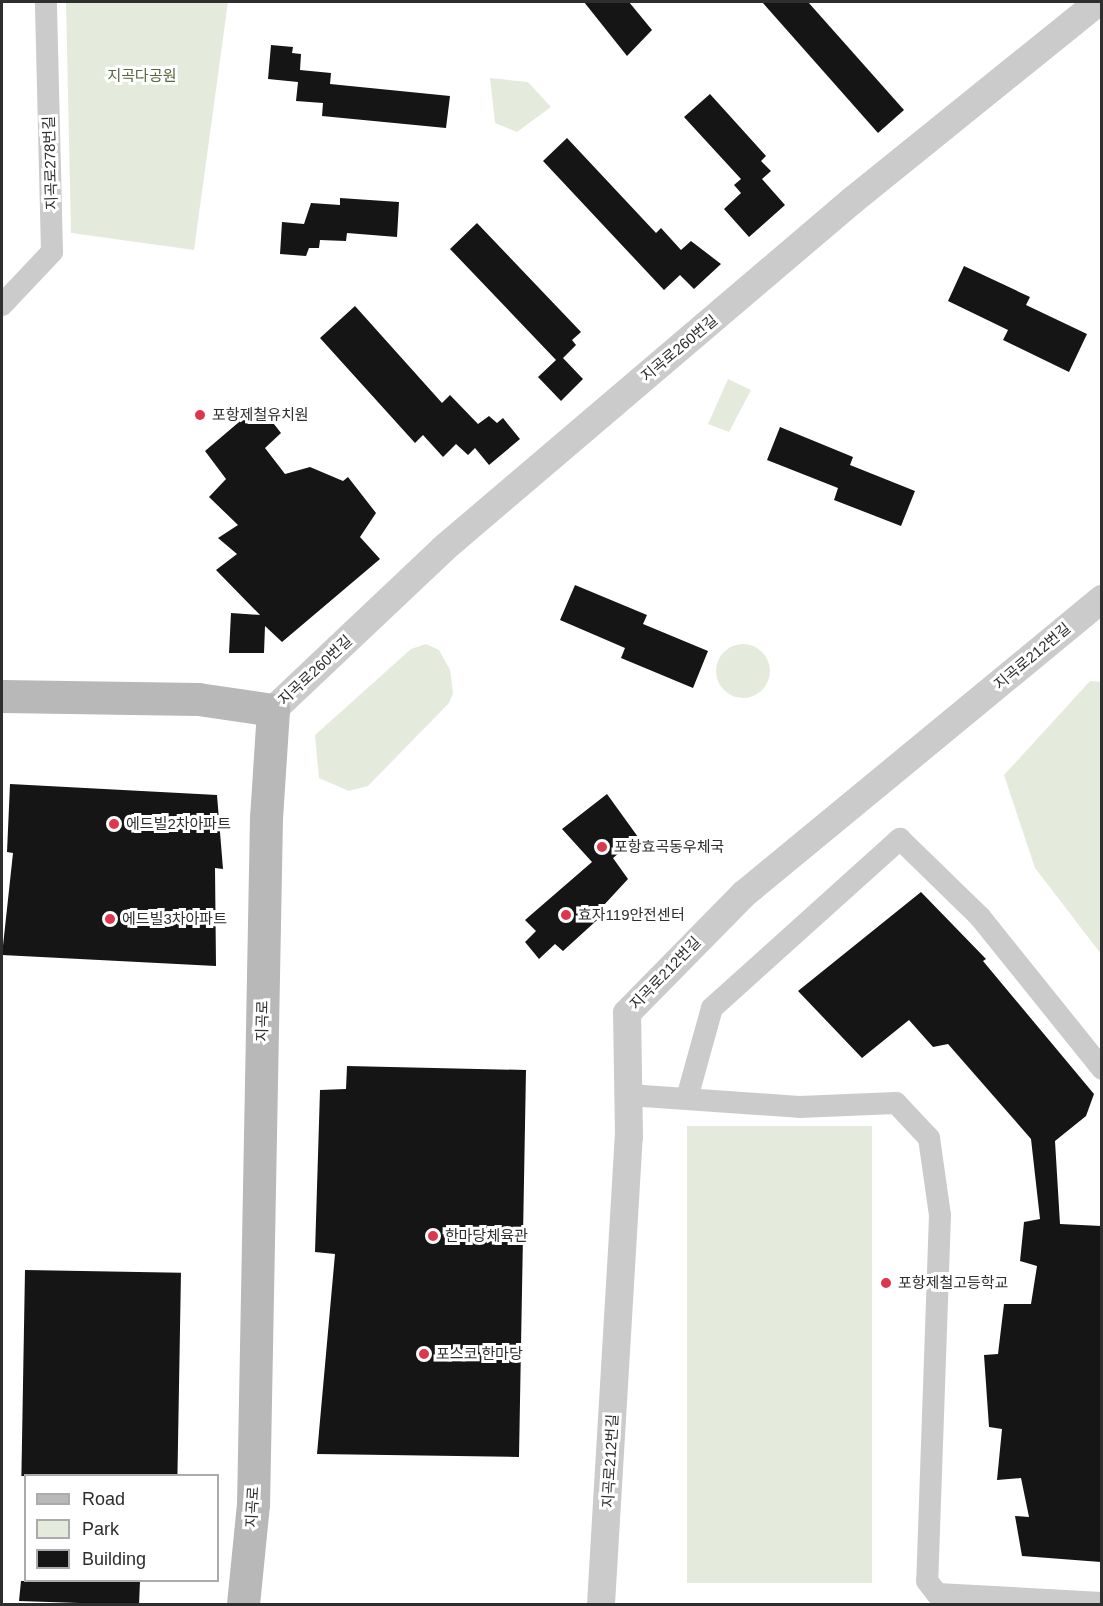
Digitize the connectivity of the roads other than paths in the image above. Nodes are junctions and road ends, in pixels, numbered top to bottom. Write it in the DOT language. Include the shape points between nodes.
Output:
graph roads {
  1 [pos="46,2"];
  2 [pos="1098,2"];
  3 [pos="2,305"];
  4 [pos="1101,599"];
  5 [pos="2,696"];
  6 [pos="273,710"];
  7 [pos="1101,1069"];
  8 [pos="629,1095"];
  9 [pos="687,1098"];
  10 [pos="1101,1603"];
  11 [pos="243,1605"];
  12 [pos="602,1605"];
  1 -- 3 [label="street, 지곡로278번길" via="52,252"];
  2 -- 6 [label="street, 지곡로260번길" via="853,200 444,549"];
  4 -- 8 [label="street, 지곡로212번길" via="744,894 635,1000 627,1012"];
  5 -- 6 [label="main road" via="198,699"];
  6 -- 11 [label="main road, 지곡로" via="266,818 253,1504"];
  7 -- 9 [label="street" via="980,917 900,839 712,1008"];
  8 -- 9 [label="street"];
  8 -- 12 [label="street, 지곡로212번길"];
  9 -- 10 [label="street" via="799,1107 896,1104 929,1138 940,1215 927,1581 937,1594"];
}
